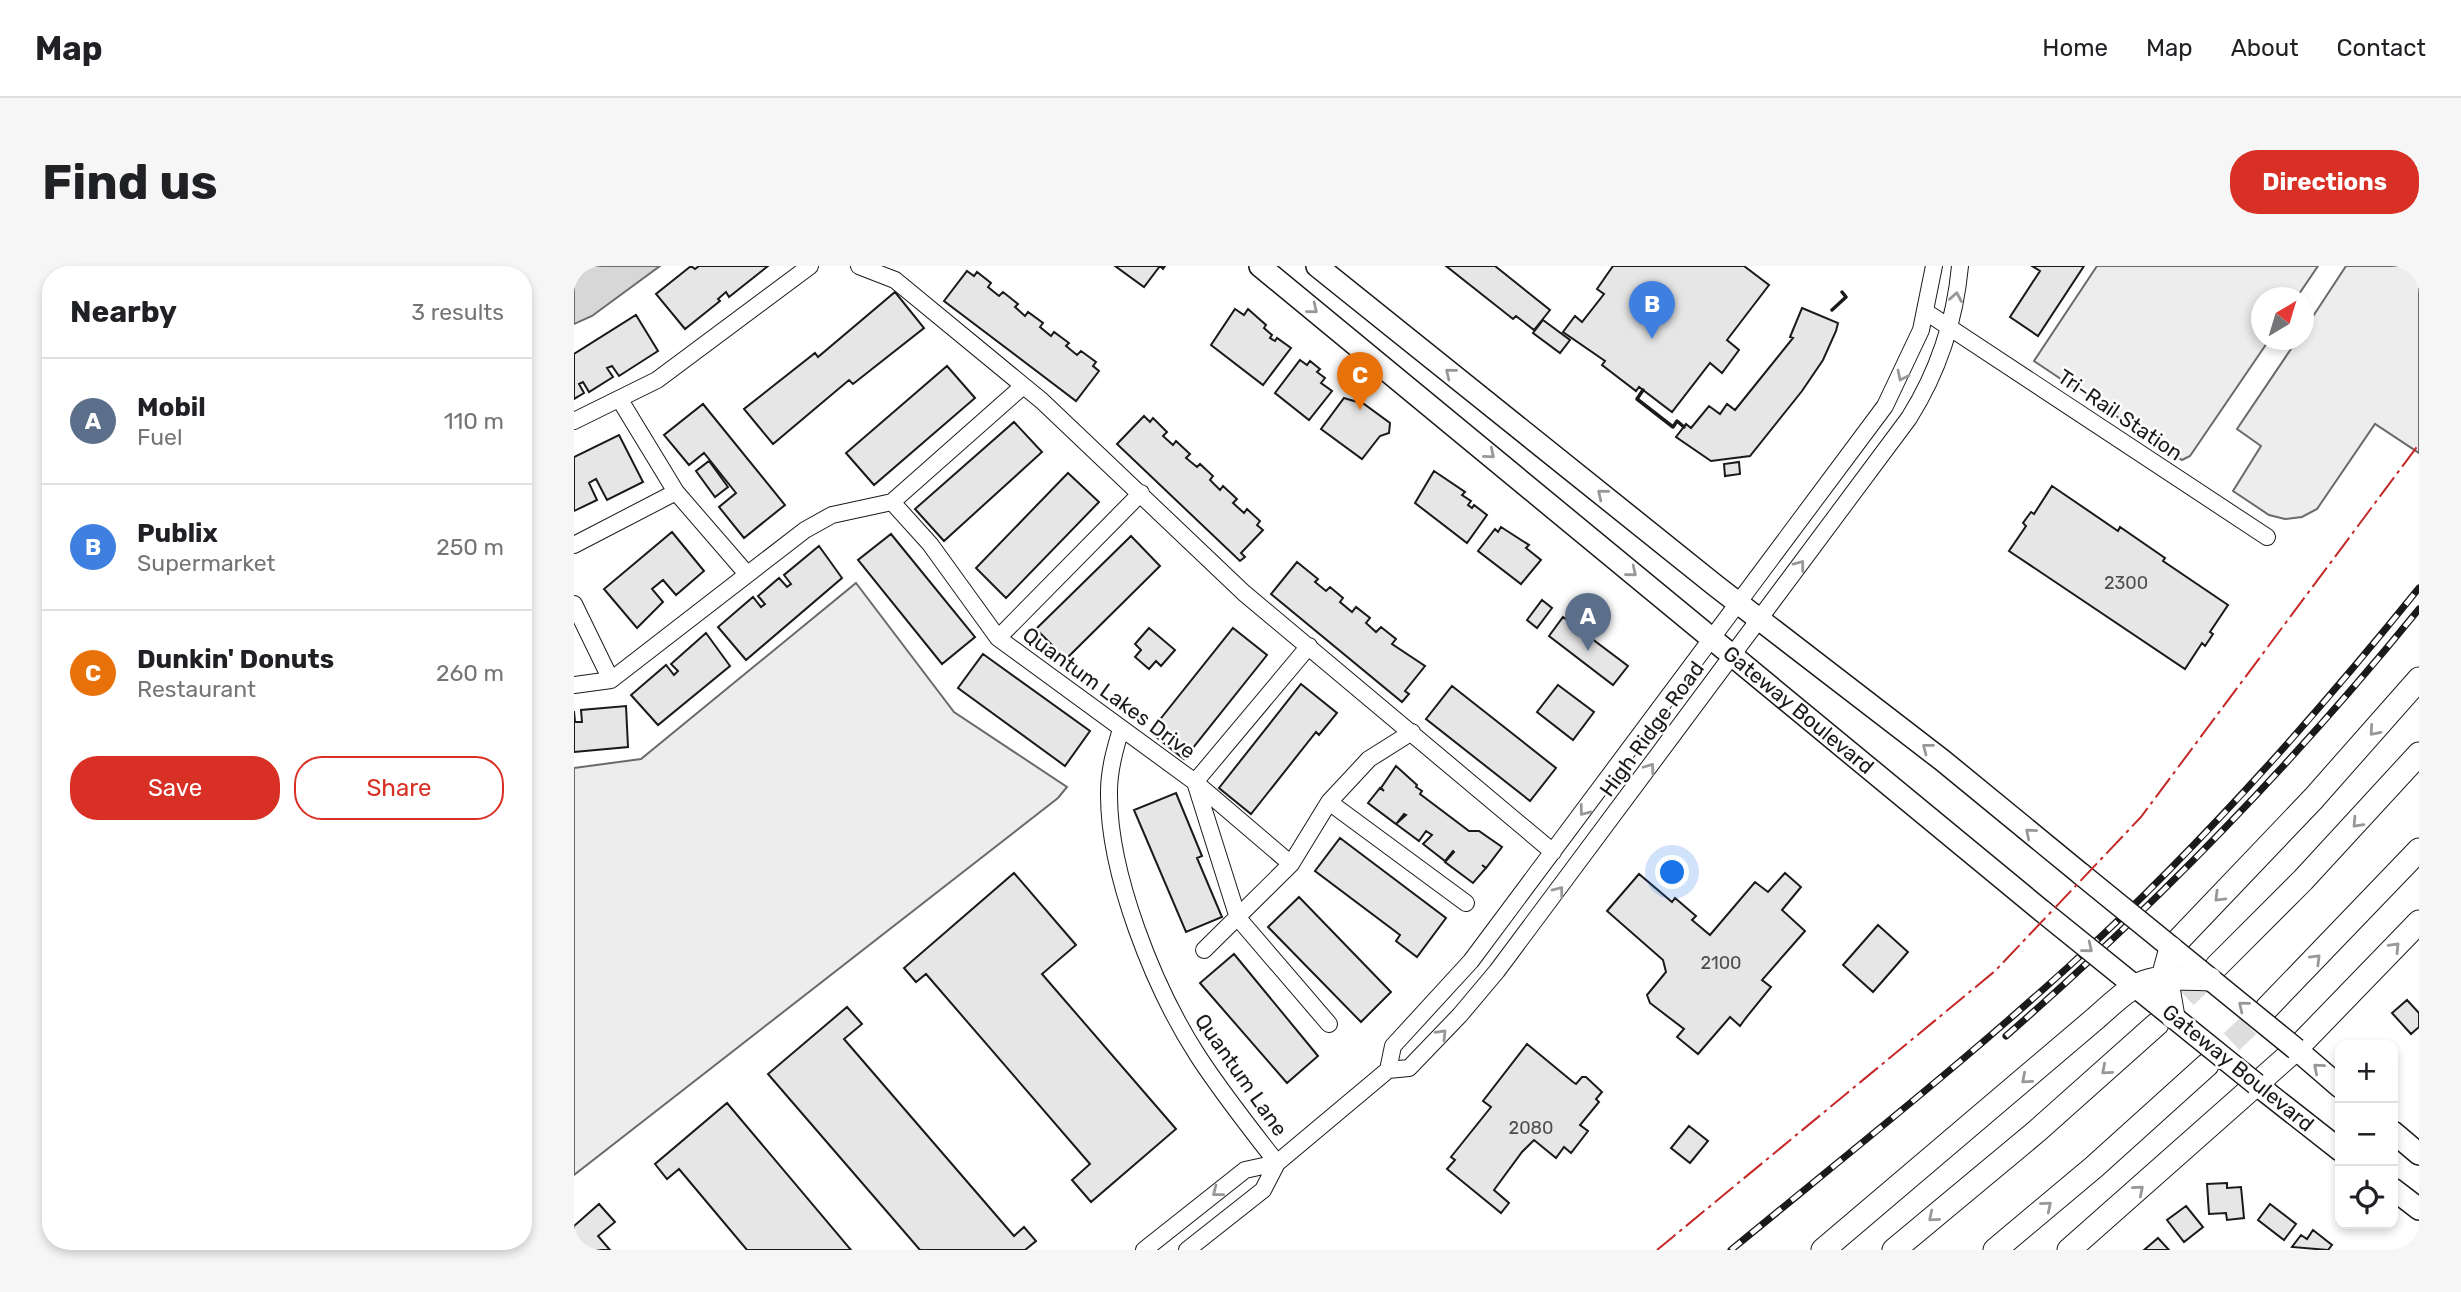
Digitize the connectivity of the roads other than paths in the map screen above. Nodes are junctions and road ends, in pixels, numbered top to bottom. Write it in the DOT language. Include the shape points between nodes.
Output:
graph roads {
  1 [pos="810,266"];
  2 [pos="859,266"];
  3 [pos="1260,266"];
  4 [pos="1317,266"];
  5 [pos="1934,266"];
  6 [pos="1960,266"];
  7 [pos="1926,312"];
  8 [pos="1950,327"];
  9 [pos="1023,387"];
  10 [pos="1478,396"];
  11 [pos="620,400"];
  12 [pos="1445,416"];
  13 [pos="574,421"];
  14 [pos="676,492"];
  15 [pos="1141,494"];
  16 [pos="892,502"];
  17 [pos="2267,537"];
  18 [pos="574,545"];
  19 [pos="747,574"];
  20 [pos="1738,603"];
  21 [pos="574,604"];
  22 [pos="1759,620"];
  23 [pos="998,638"];
  24 [pos="1712,638"];
  25 [pos="1309,646"];
  26 [pos="1733,655"];
  27 [pos="2419,679"];
  28 [pos="611,680"];
  29 [pos="574,685"];
  30 [pos="1121,729"];
  31 [pos="1412,732"];
  32 [pos="2419,754"];
  33 [pos="1195,782"];
  34 [pos="1329,802"];
  35 [pos="2419,850"];
  36 [pos="1553,852"];
  37 [pos="1291,864"];
  38 [pos="1466,903"];
  39 [pos="1238,918"];
  40 [pos="2419,922"];
  41 [pos="1496,928"];
  42 [pos="2176,942"];
  43 [pos="1518,945"];
  44 [pos="1204,950"];
  45 [pos="2213,973"];
  46 [pos="2166,977"];
  47 [pos="2133,985"];
  48 [pos="2267,1008"];
  49 [pos="2165,1021"];
  50 [pos="1329,1024"];
  51 [pos="2296,1049"];
  52 [pos="2207,1065"];
  53 [pos="1388,1070"];
  54 [pos="2335,1083"];
  55 [pos="2256,1084"];
  56 [pos="2398,1136"];
  57 [pos="2335,1146"];
  58 [pos="2419,1154"];
  59 [pos="1277,1163"];
  60 [pos="2398,1193"];
  61 [pos="2419,1209"];
  62 [pos="1144,1250"];
  63 [pos="1187,1250"];
  64 [pos="1824,1250"];
  65 [pos="1894,1250"];
  66 [pos="1995,1250"];
  67 [pos="2069,1250"];
  1 -- 11 [label="street" via="657,380"];
  2 -- 9 [label="street" via="895,280"];
  3 -- 12 [label="main road, Gateway Boulevard, one-way"];
  10 -- 4 [label="main road, one-way"];
  5 -- 7 [label="street, High Ridge Road"];
  8 -- 6 [label="street, High Ridge Road, one-way"];
  7 -- 8 [label="street, Tri-Rail Station"];
  7 -- 20 [label="street, High Ridge Road, one-way" via="1913,352 1885,406"];
  8 -- 17 [label="street, Tri-Rail Station"];
  22 -- 8 [label="street, High Ridge Road, one-way" via="1909,418"];
  9 -- 15 [label="street"];
  9 -- 16 [label="street"];
  10 -- 12 [label="main road"];
  20 -- 10 [label="main road, one-way"];
  11 -- 13 [label="street"];
  11 -- 14 [label="street"];
  12 -- 24 [label="main road, Gateway Boulevard, one-way"];
  14 -- 18 [label="street"];
  14 -- 19 [label="street"];
  15 -- 23 [label="street, Quantum Lakes Drive"];
  15 -- 25 [label="street" via="1244,593"];
  16 -- 19 [label="street" via="832,515"];
  16 -- 23 [label="street, Quantum Lakes Drive" via="930,544"];
  19 -- 28 [label="street"];
  20 -- 22 [label="main road"];
  20 -- 24 [label="street, High Ridge Road"];
  21 -- 28 [label="street"];
  22 -- 26 [label="street, High Ridge Road"];
  42 -- 22 [label="main road, one-way, bridge" via="2081,874"];
  23 -- 30 [label="street, Quantum Lakes Drive"];
  24 -- 26 [label="main road, Gateway Boulevard"];
  24 -- 36 [label="street, High Ridge Road, one-way"];
  25 -- 31 [label="street"];
  25 -- 33 [label="street, Quantum Lakes Drive"];
  43 -- 26 [label="street, High Ridge Road, one-way"];
  26 -- 47 [label="main road, Gateway Boulevard, one-way, bridge"];
  27 -- 42 [label="highway, one-way" via="2314,798"];
  28 -- 29 [label="street"];
  30 -- 33 [label="street, Quantum Lakes Drive"];
  30 -- 59 [label="street, Quantum Lane" via="1109,792 1116,847 1139,934 1174,1016 1196,1054"];
  31 -- 34 [label="street" via="1369,759"];
  31 -- 36 [label="street"];
  32 -- 45 [label="highway, one-way"];
  33 -- 37 [label="street, Quantum Lakes Drive"];
  33 -- 39 [label="street, Quantum Lakes Drive"];
  34 -- 37 [label="street"];
  34 -- 38 [label="street"];
  48 -- 35 [label="highway, one-way"];
  36 -- 41 [label="street, High Ridge Road"];
  37 -- 39 [label="street"];
  39 -- 44 [label="street"];
  39 -- 50 [label="street, Quantum Lakes Drive"];
  51 -- 40 [label="highway, one-way"];
  41 -- 43 [label="street"];
  41 -- 53 [label="street, High Ridge Road" via="1393,1046"];
  42 -- 45 [label="main road, bridge"];
  42 -- 46 [label="highway, bridge" via="2167,958"];
  53 -- 43 [label="street, High Ridge Road, one-way" via="1409,1068"];
  45 -- 46 [label="highway, bridge"];
  51 -- 45 [label="main road, one-way, bridge"];
  46 -- 47 [label="highway, bridge"];
  46 -- 49 [label="highway, bridge"];
  47 -- 49 [label="main road, Gateway Boulevard, bridge"];
  47 -- 64 [label="highway, one-way, bridge"];
  49 -- 55 [label="main road, Gateway Boulevard, bridge"];
  49 -- 65 [label="highway, one-way"];
  54 -- 51 [label="main road, one-way"];
  51 -- 55 [label="highway"];
  66 -- 52 [label="highway, one-way"];
  53 -- 59 [label="street, High Ridge Road"];
  55 -- 57 [label="main road, Gateway Boulevard"];
  67 -- 55 [label="highway, one-way"];
  56 -- 58 [label="main road"];
  59 -- 62 [label="street, High Ridge Road, one-way" via="1245,1170"];
  59 -- 63 [label="street, High Ridge Road" via="1263,1190"];
  60 -- 61 [label="main road"];
}
